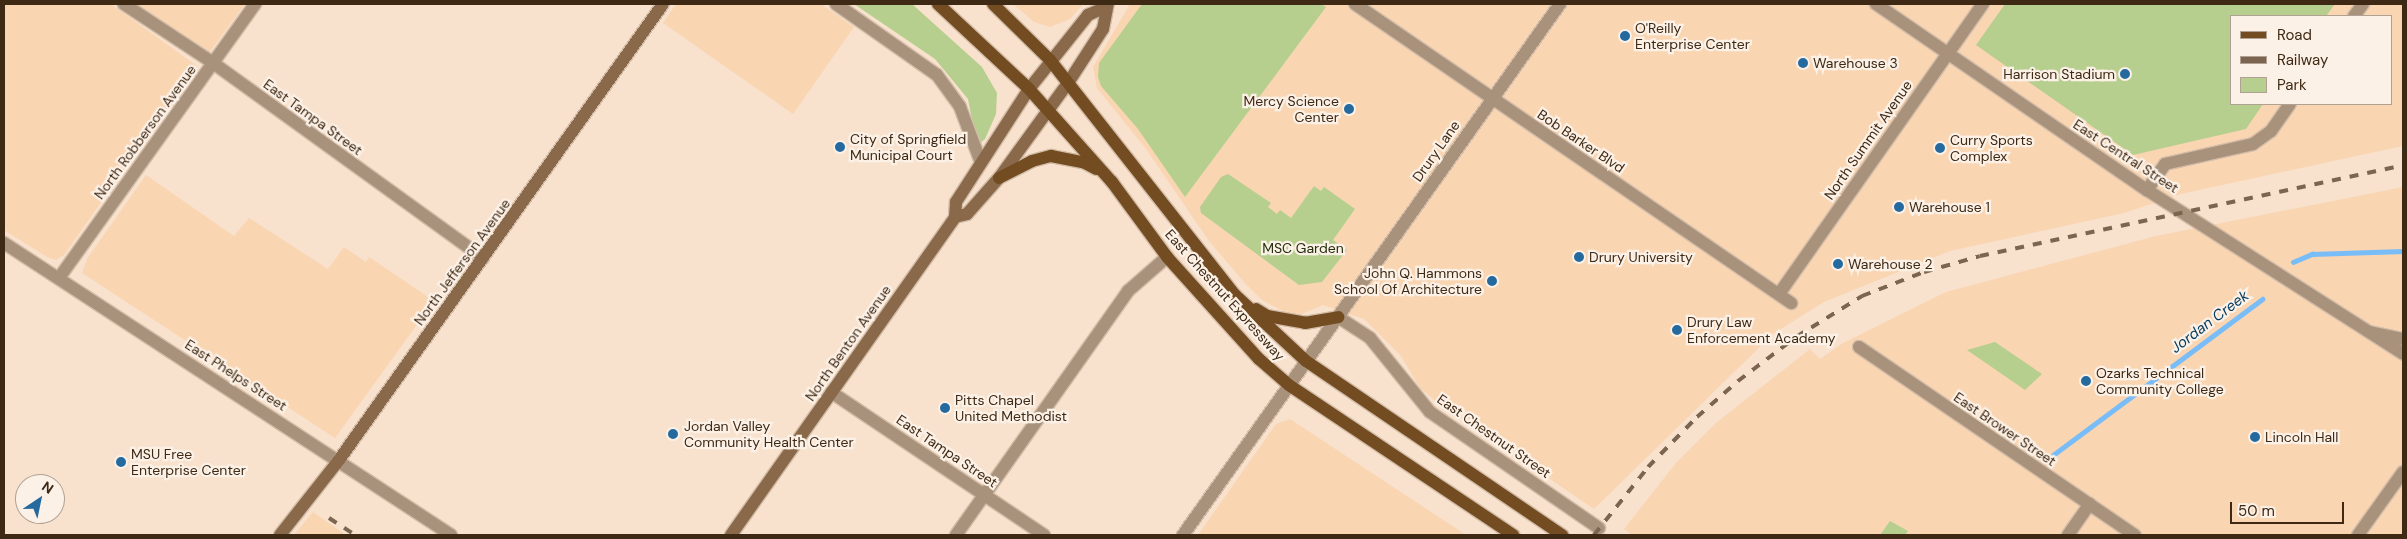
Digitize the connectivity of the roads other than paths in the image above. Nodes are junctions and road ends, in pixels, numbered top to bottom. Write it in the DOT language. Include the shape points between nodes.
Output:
graph roads {
  1 [pos="124,4"];
  2 [pos="255,4"];
  3 [pos="663,4"];
  4 [pos="836,4"];
  5 [pos="938,4"];
  6 [pos="993,4"];
  7 [pos="1355,4"];
  8 [pos="1560,4"];
  9 [pos="1876,4"];
  10 [pos="1983,4"];
  11 [pos="2363,4"];
  12 [pos="1107,5"];
  13 [pos="2355,15"];
  14 [pos="1947,53"];
  15 [pos="1050,60"];
  16 [pos="213,64"];
  17 [pos="1068,83"];
  18 [pos="1029,89"];
  19 [pos="1492,98"];
  20 [pos="2289,105"];
  21 [pos="1048,110"];
  22 [pos="980,160"];
  23 [pos="1104,174"];
  24 [pos="999,178"];
  25 [pos="2147,190"];
  26 [pos="955,218"];
  27 [pos="4,243"];
  28 [pos="1167,257"];
  29 [pos="483,258"];
  30 [pos="59,278"];
  31 [pos="1779,294"];
  32 [pos="1235,295"];
  33 [pos="1791,303"];
  34 [pos="1338,317"];
  35 [pos="2362,330"];
  36 [pos="2403,339"];
  37 [pos="1859,348"];
  38 [pos="2403,354"];
  39 [pos="1306,361"];
  40 [pos="1289,385"];
  41 [pos="831,392"];
  42 [pos="339,460"];
  43 [pos="2403,472"];
  44 [pos="985,495"];
  45 [pos="2090,504"];
  46 [pos="1599,528"];
  47 [pos="1558,533"];
  48 [pos="280,535"];
  49 [pos="451,535"];
  50 [pos="731,535"];
  51 [pos="956,535"];
  52 [pos="1044,535"];
  53 [pos="1183,535"];
  54 [pos="1513,535"];
  55 [pos="2068,535"];
  56 [pos="2135,535"];
  57 [pos="2358,535"];
  1 -- 16 [label="street, East Tampa Street"];
  2 -- 16 [label="street, North Robberson Avenue"];
  3 -- 29 [label="main road, North Jefferson Avenue"];
  4 -- 22 [label="street" via="927,67 953,95 966,119"];
  5 -- 18 [label="main road, East Chestnut Expressway"];
  6 -- 15 [label="main road, East Chestnut Expressway"];
  7 -- 19 [label="street, Bob Barker Blvd"];
  8 -- 19 [label="street, Drury Lane"];
  9 -- 14 [label="street, East Central Street"];
  10 -- 14 [label="street, North Summit Avenue"];
  11 -- 13 [label="street"];
  12 -- 15 [label="main road, North Benton Avenue" via="1088,14"];
  12 -- 17 [label="main road, North Benton Avenue" via="1103,29"];
  14 -- 25 [label="street, East Central Street"];
  14 -- 31 [label="street, North Summit Avenue"];
  15 -- 17 [label="main road, East Chestnut Expressway"];
  15 -- 18 [label="main road, North Benton Avenue"];
  16 -- 29 [label="street, East Tampa Street"];
  16 -- 30 [label="street, North Robberson Avenue"];
  17 -- 21 [label="main road, North Benton Avenue"];
  17 -- 32 [label="main road, East Chestnut Expressway"];
  18 -- 21 [label="main road, East Chestnut Expressway"];
  18 -- 22 [label="main road, North Benton Avenue"];
  19 -- 31 [label="street, Bob Barker Blvd"];
  19 -- 34 [label="street, Drury Lane"];
  20 -- 25 [label="street" via="2271,131 2253,144 2165,164"];
  21 -- 23 [label="main road, East Chestnut Expressway"];
  21 -- 24 [label="main road, North Benton Avenue"];
  22 -- 26 [label="main road, North Benton Avenue" via="956,202"];
  23 -- 24 [label="main road" via="1082,162 1051,156 1032,161"];
  23 -- 28 [label="main road, East Chestnut Expressway"];
  24 -- 26 [label="main road, North Benton Avenue" via="967,214"];
  25 -- 35 [label="street, East Central Street"];
  26 -- 41 [label="main road, North Benton Avenue"];
  27 -- 30 [label="street, East Phelps Street"];
  28 -- 40 [label="main road, East Chestnut Expressway" via="1259,359"];
  28 -- 44 [label="street" via="1128,291"];
  29 -- 42 [label="main road, North Jefferson Avenue"];
  30 -- 42 [label="street, East Phelps Street"];
  31 -- 33 [label="street, Bob Barker Blvd"];
  32 -- 34 [label="main road" via="1268,316 1305,323"];
  32 -- 39 [label="main road, East Chestnut Expressway"];
  34 -- 39 [label="street, Drury Lane"];
  34 -- 46 [label="street, East Chestnut Street" via="1370,338 1430,412"];
  35 -- 36 [label="street, East Central Street"];
  35 -- 38 [label="street, East Central Street"];
  37 -- 45 [label="street, East Brower Street"];
  39 -- 40 [label="street, Drury Lane"];
  39 -- 47 [label="main road, East Chestnut Expressway"];
  40 -- 53 [label="street, Drury Lane"];
  40 -- 54 [label="main road, East Chestnut Expressway"];
  41 -- 44 [label="street, East Tampa Street"];
  41 -- 50 [label="main road, North Benton Avenue"];
  42 -- 48 [label="main road, North Jefferson Avenue"];
  42 -- 49 [label="street, East Phelps Street"];
  43 -- 57 [label="street"];
  44 -- 51 [label="street"];
  44 -- 52 [label="street, East Tampa Street"];
  45 -- 55 [label="street"];
  45 -- 56 [label="street, East Brower Street"];
}
